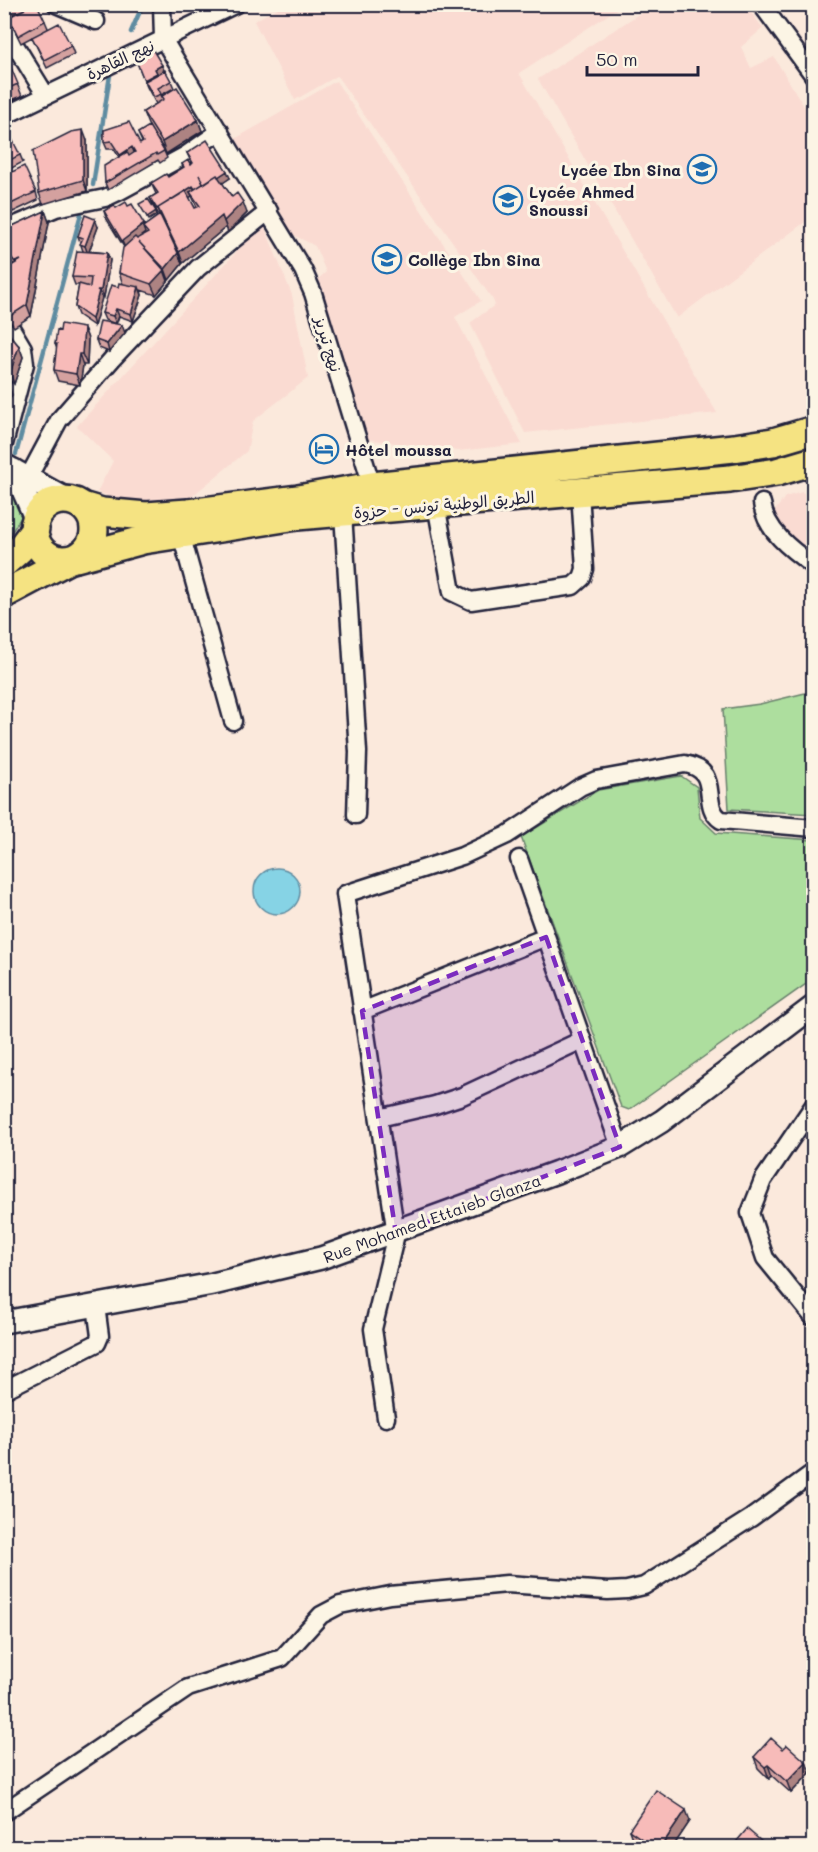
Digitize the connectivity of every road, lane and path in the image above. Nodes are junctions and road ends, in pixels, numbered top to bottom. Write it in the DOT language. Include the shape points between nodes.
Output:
graph roads {
  1 [pos="56,4"];
  2 [pos="162,4"];
  3 [pos="236,4"];
  4 [pos="761,4"];
  5 [pos="96,21"];
  6 [pos="4,27"];
  7 [pos="163,39"];
  8 [pos="813,76"];
  9 [pos="45,94"];
  10 [pos="4,116"];
  11 [pos="220,131"];
  12 [pos="269,211"];
  13 [pos="4,231"];
  14 [pos="4,316"];
  15 [pos="813,430"];
  16 [pos="4,444"];
  17 [pos="813,461"];
  18 [pos="16,471"];
  19 [pos="372,486"];
  20 [pos="580,492"];
  21 [pos="762,502"];
  22 [pos="76,504"];
  23 [pos="436,504"];
  24 [pos="298,508"];
  25 [pos="342,513"];
  26 [pos="35,524"];
  27 [pos="181,534"];
  28 [pos="72,559"];
  29 [pos="4,563"];
  30 [pos="813,566"];
  31 [pos="4,594"];
  32 [pos="233,721"];
  33 [pos="356,815"];
  34 [pos="813,828"];
  35 [pos="519,859"];
  36 [pos="546,937"];
  37 [pos="813,1006"];
  38 [pos="363,1011"];
  39 [pos="582,1040"];
  40 [pos="813,1105"];
  41 [pos="378,1118"];
  42 [pos="620,1147"];
  43 [pos="396,1233"];
  44 [pos="96,1306"];
  45 [pos="813,1318"];
  46 [pos="4,1322"];
  47 [pos="4,1390"];
  48 [pos="386,1418"];
  49 [pos="813,1472"];
  50 [pos="4,1812"];
  1 -- 5 [label="street"];
  2 -- 7 [label="street"];
  3 -- 7 [label="street, نهج القاهرة"];
  4 -- 8 [label="street"];
  6 -- 9 [label="street"];
  7 -- 9 [label="street, نهج القاهرة"];
  7 -- 11 [label="street, نهج تبريز"];
  9 -- 10 [label="street, نهج القاهرة"];
  11 -- 12 [label="street, نهج تبريز"];
  11 -- 13 [label="street" via="186,155 105,198 56,208"];
  12 -- 18 [label="street" via="198,268 113,358"];
  12 -- 19 [label="street, نهج تبريز" via="314,293"];
  14 -- 16 [label="street" via="23,348 25,364"];
  15 -- 19 [label="main road, الطريق الوطنية تونس - حزوة" via="734,448"];
  17 -- 20 [label="main road, الطريق الوطنية تونس - حزوة" via="777,472 730,479"];
  18 -- 22 [label="street"];
  18 -- 26 [label="street"];
  19 -- 24 [label="main road, الطريق الوطنية تونس - حزوة"];
  20 -- 23 [label="main road, الطريق الوطنية تونس - حزوة"];
  20 -- 23 [label="street" via="585,569 582,578 573,586 471,601 452,592"];
  21 -- 30 [label="street" via="771,529"];
  22 -- 24 [label="main road, الطريق الوطنية تونس - حزوة" via="102,512 146,516"];
  22 -- 26 [label="main road" via="53,503 40,513"];
  22 -- 28 [label="main road" via="93,520 93,538 84,554"];
  23 -- 25 [label="main road, الطريق الوطنية تونس - حزوة"];
  24 -- 25 [label="main road, الطريق الوطنية تونس - حزوة"];
  24 -- 27 [label="main road, الطريق الوطنية تونس - حزوة"];
  25 -- 33 [label="street" via="358,752"];
  26 -- 28 [label="main road" via="36,539 48,555"];
  26 -- 29 [label="main road" via="20,549"];
  27 -- 28 [label="main road, الطريق الوطنية تونس - حزوة"];
  27 -- 32 [label="street"];
  28 -- 31 [label="main road, الطريق الوطنية تونس - حزوة"];
  34 -- 38 [label="street" via="721,820 713,811 705,775 693,765 596,780 498,840 462,856 345,894"];
  35 -- 36 [label="street"];
  36 -- 38 [label="street"];
  36 -- 39 [label="street"];
  37 -- 42 [label="street, Rue Mohamed Ettaieb Glanza" via="662,1121"];
  38 -- 41 [label="street"];
  39 -- 41 [label="street" via="462,1095"];
  39 -- 42 [label="street"];
  40 -- 45 [label="street" via="764,1180 750,1213 765,1258"];
  41 -- 43 [label="street"];
  42 -- 43 [label="street, Rue Mohamed Ettaieb Glanza"];
  43 -- 44 [label="street, Rue Mohamed Ettaieb Glanza" via="266,1273"];
  43 -- 48 [label="street" via="373,1329"];
  44 -- 46 [label="street, Rue Mohamed Ettaieb Glanza"];
  44 -- 47 [label="street" via="100,1336 97,1343"];
  49 -- 50 [label="street" via="751,1518 644,1586 608,1591 497,1584 390,1594 340,1605 321,1615 282,1658 188,1688"];
}
